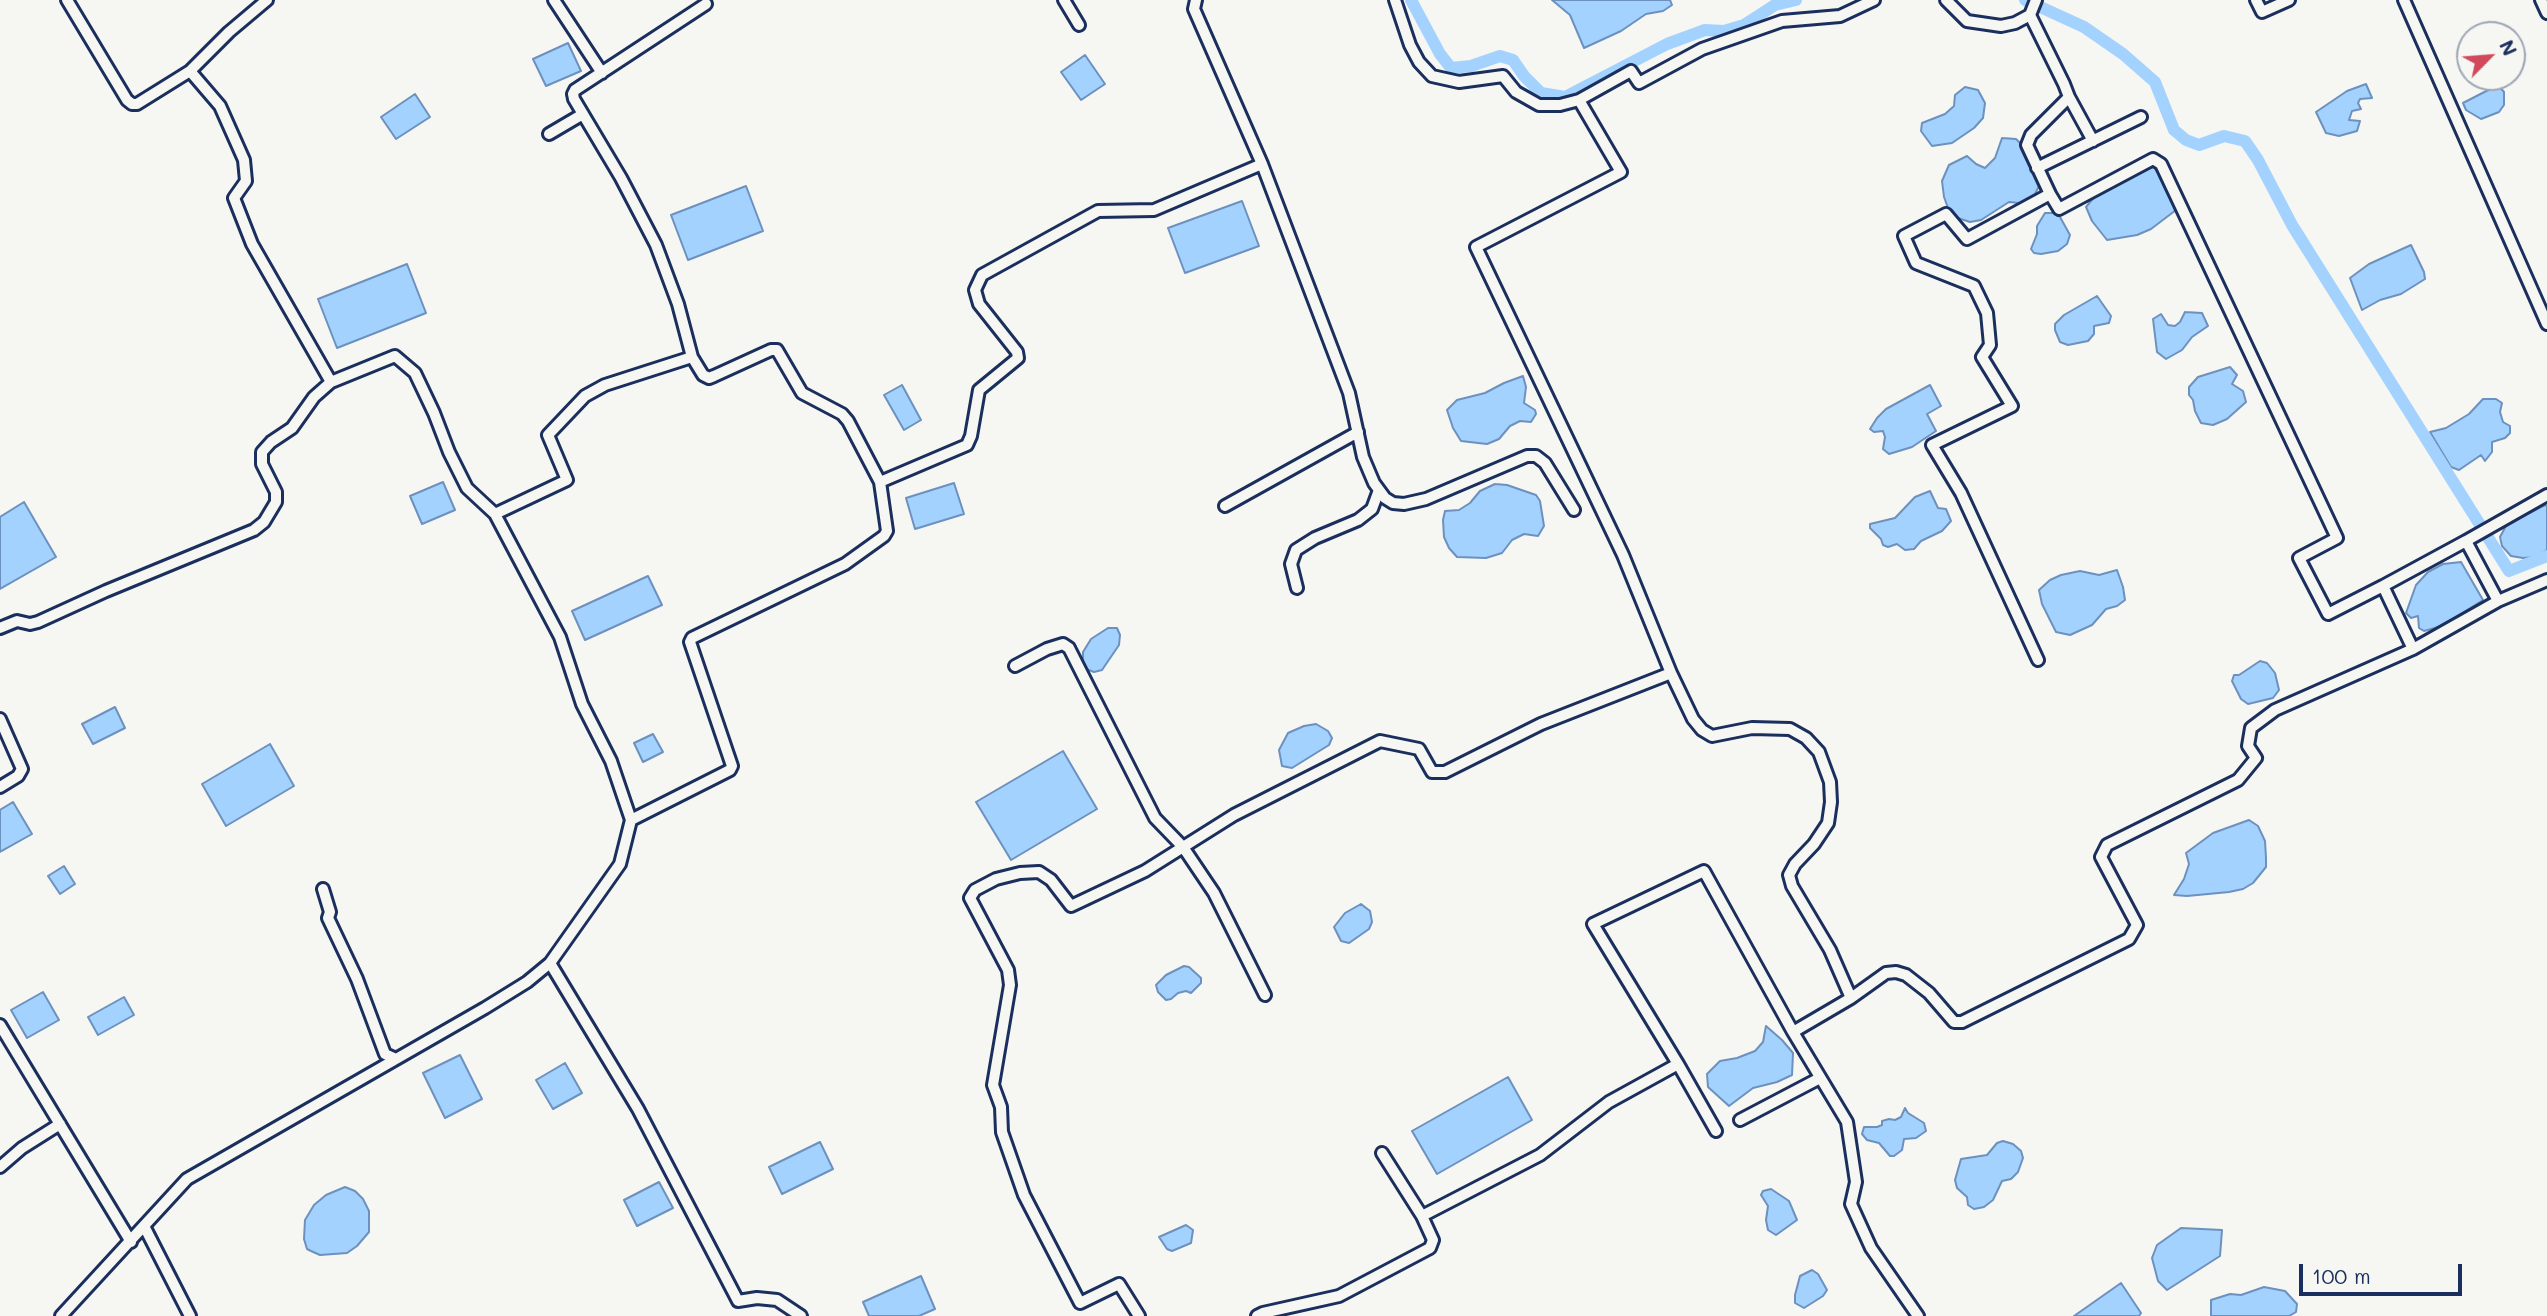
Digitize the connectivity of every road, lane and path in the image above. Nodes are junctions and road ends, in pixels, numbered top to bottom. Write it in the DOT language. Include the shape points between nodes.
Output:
graph roads {
  1 [pos="67,0"];
  2 [pos="267,0"];
  3 [pos="554,0"];
  4 [pos="1064,0"];
  5 [pos="1196,0"];
  6 [pos="1395,0"];
  7 [pos="1874,0"];
  8 [pos="1946,0"];
  9 [pos="2036,0"];
  10 [pos="2256,0"];
  11 [pos="2288,0"];
  12 [pos="2404,0"];
  13 [pos="2541,0"];
  14 [pos="705,4"];
  15 [pos="2547,13"];
  16 [pos="2029,15"];
  17 [pos="1079,25"];
  18 [pos="190,71"];
  19 [pos="602,72"];
  20 [pos="2069,97"];
  21 [pos="1579,100"];
  22 [pos="583,114"];
  23 [pos="2141,117"];
  24 [pos="549,134"];
  25 [pos="2093,141"];
  26 [pos="1262,164"];
  27 [pos="2037,168"];
  28 [pos="2050,194"];
  29 [pos="2547,324"];
  30 [pos="692,357"];
  31 [pos="331,382"];
  32 [pos="1358,432"];
  33 [pos="880,482"];
  34 [pos="1379,490"];
  35 [pos="2547,495"];
  36 [pos="1225,506"];
  37 [pos="1574,510"];
  38 [pos="495,514"];
  39 [pos="2466,541"];
  40 [pos="2547,580"];
  41 [pos="2383,586"];
  42 [pos="1297,588"];
  43 [pos="2498,601"];
  44 [pos="0,628"];
  45 [pos="2413,649"];
  46 [pos="2038,660"];
  47 [pos="1015,666"];
  48 [pos="1671,673"];
  49 [pos="0,719"];
  50 [pos="0,787"];
  51 [pos="631,820"];
  52 [pos="1183,847"];
  53 [pos="323,889"];
  54 [pos="550,963"];
  55 [pos="1265,995"];
  56 [pos="1851,998"];
  57 [pos="0,1025"];
  58 [pos="1793,1032"];
  59 [pos="396,1059"];
  60 [pos="1678,1064"];
  61 [pos="1820,1079"];
  62 [pos="1740,1120"];
  63 [pos="60,1125"];
  64 [pos="1716,1131"];
  65 [pos="1382,1153"];
  66 [pos="0,1167"];
  67 [pos="1422,1216"];
  68 [pos="144,1226"];
  69 [pos="131,1242"];
  70 [pos="61,1316"];
  71 [pos="190,1316"];
  72 [pos="801,1316"];
  73 [pos="1139,1316"];
  74 [pos="1257,1316"];
  75 [pos="1918,1316"];
  1 -- 18 [label="street" via="132,104"];
  2 -- 18 [label="street"];
  3 -- 19 [label="street"];
  4 -- 17 [label="street"];
  5 -- 26 [label="street" via="1194,9"];
  6 -- 21 [label="street" via="1410,45 1432,76 1459,82 1503,76 1516,92 1539,105"];
  7 -- 21 [label="street" via="1840,16 1782,21 1702,49 1639,83 1631,71"];
  8 -- 16 [label="street" via="1967,21 2001,26"];
  9 -- 16 [label="street"];
  10 -- 11 [label="street" via="2262,12"];
  12 -- 29 [label="street"];
  13 -- 15 [label="street"];
  14 -- 19 [label="street"];
  16 -- 20 [label="street"];
  18 -- 31 [label="street" via="220,106 244,160 246,181 234,198 252,244"];
  19 -- 22 [label="street" via="573,94"];
  20 -- 25 [label="street"];
  20 -- 27 [label="street" via="2028,140"];
  21 -- 48 [label="street" via="1620,172 1476,247 1623,555"];
  22 -- 24 [label="street"];
  22 -- 30 [label="street" via="656,245"];
  23 -- 25 [label="street"];
  25 -- 27 [label="street"];
  26 -- 32 [label="street" via="1349,393"];
  26 -- 33 [label="street" via="1154,210 1098,211 982,275 975,290 979,304 1018,358 979,390 967,445"];
  27 -- 28 [label="street"];
  28 -- 41 [label="street" via="2059,209 2153,159 2161,164 2337,538 2299,558 2328,614"];
  28 -- 46 [label="street" via="1967,239 1946,214 1904,236 1916,263 1974,286 1987,313 1990,345 1982,357 2012,406 1932,445 1961,493"];
  30 -- 33 [label="street" via="709,378 777,350 802,393 846,417"];
  30 -- 38 [label="street" via="585,396 548,435 567,480"];
  31 -- 38 [label="street" via="395,356 415,373 467,488"];
  31 -- 44 [label="street" via="292,428 262,452 276,502 254,530 38,622 16,621"];
  32 -- 34 [label="street" via="1363,457"];
  32 -- 36 [label="street"];
  33 -- 51 [label="street" via="887,526 884,536 845,564 690,639 732,766"];
  34 -- 37 [label="street" via="1393,503 1404,504 1536,456"];
  34 -- 42 [label="street" via="1373,509 1358,520 1296,550 1291,564"];
  35 -- 39 [label="street"];
  38 -- 51 [label="street" via="560,637 582,704 611,761"];
  39 -- 41 [label="street"];
  39 -- 43 [label="street"];
  40 -- 43 [label="street"];
  41 -- 45 [label="street"];
  43 -- 45 [label="street"];
  45 -- 56 [label="street" via="2275,710 2251,728 2248,746 2256,758 2238,780 2107,845 2101,857 2137,925 2129,939 1962,1022 1954,1022 1929,993 1896,972 1886,973"];
  47 -- 52 [label="street" via="1063,644 1069,649 1155,818"];
  48 -- 52 [label="street" via="1541,724 1445,772 1432,772 1419,749 1380,741 1234,815"];
  48 -- 56 [label="street" via="1693,719 1712,736 1752,728 1790,729 1819,752 1830,782 1828,823 1789,875"];
  49 -- 50 [label="street" via="22,769"];
  51 -- 54 [label="street" via="620,864"];
  52 -- 55 [label="street" via="1214,893"];
  52 -- 73 [label="street" via="1145,871 1071,906 1039,872 996,879 975,890 970,898 1009,977 993,1085 1001,1107 1002,1132 1024,1195 1080,1303 1119,1284"];
  53 -- 59 [label="street" via="328,918 385,1054"];
  54 -- 59 [label="street" via="527,982"];
  54 -- 72 [label="street" via="638,1109 738,1301 777,1300"];
  56 -- 58 [label="street"];
  57 -- 63 [label="street"];
  58 -- 60 [label="street" via="1704,871 1593,924"];
  58 -- 61 [label="street"];
  59 -- 68 [label="street" via="187,1179"];
  60 -- 64 [label="street"];
  60 -- 67 [label="street" via="1609,1102 1540,1155"];
  61 -- 62 [label="street"];
  61 -- 75 [label="street" via="1847,1122 1856,1182 1851,1204 1871,1248"];
  63 -- 66 [label="street"];
  63 -- 69 [label="street"];
  65 -- 67 [label="street"];
  67 -- 74 [label="street" via="1433,1240 1430,1248 1339,1296"];
  68 -- 69 [label="street"];
  68 -- 71 [label="street"];
  69 -- 70 [label="street"];
}
